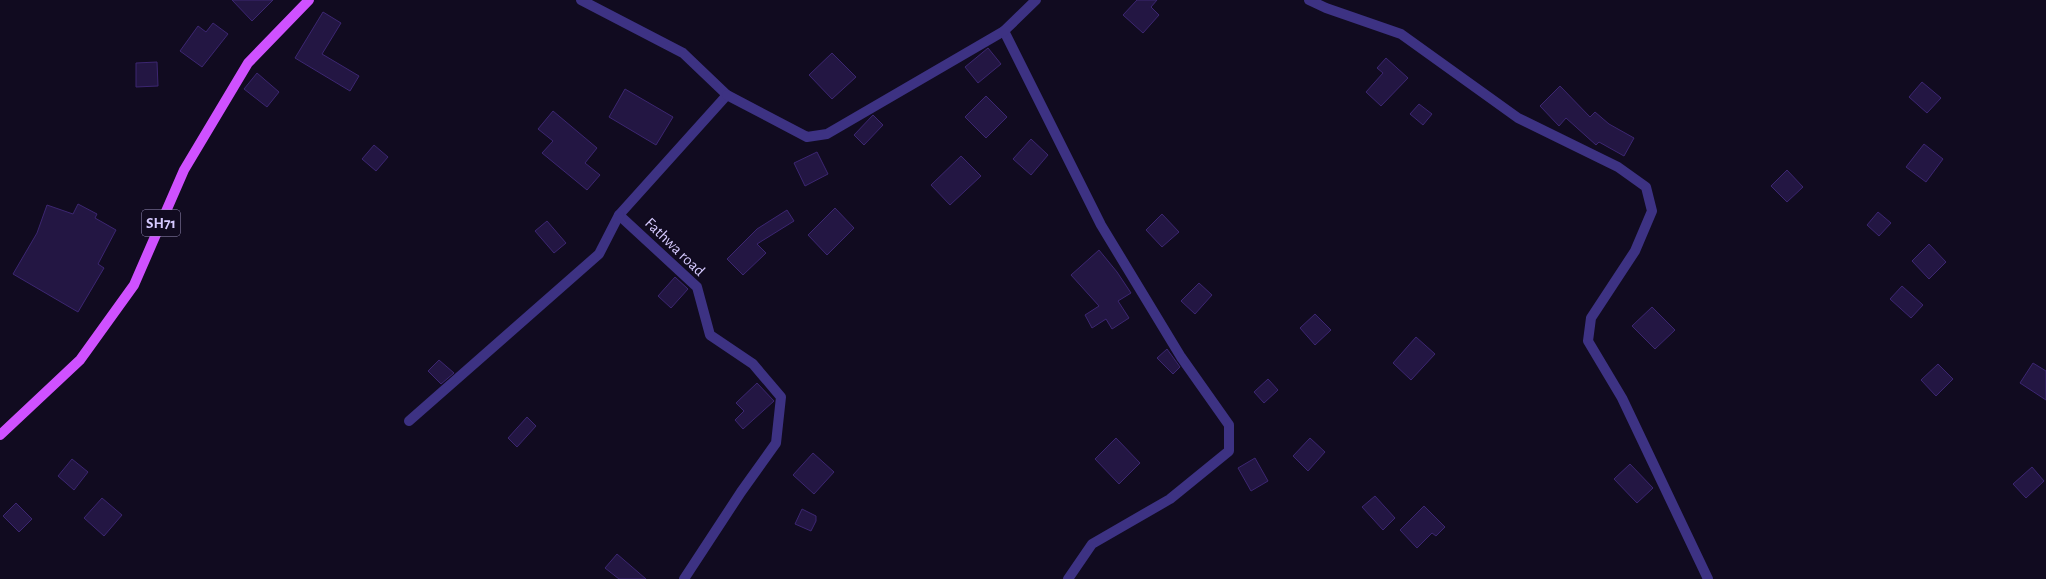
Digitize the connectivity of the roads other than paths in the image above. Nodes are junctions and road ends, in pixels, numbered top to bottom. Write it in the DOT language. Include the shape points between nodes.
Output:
graph roads {
  1 [pos="309,0"];
  2 [pos="580,0"];
  3 [pos="1036,0"];
  4 [pos="1309,0"];
  5 [pos="1004,31"];
  6 [pos="727,95"];
  7 [pos="619,215"];
  8 [pos="410,421"];
  9 [pos="0,434"];
  10 [pos="684,579"];
  11 [pos="1068,579"];
  12 [pos="1708,579"];
  1 -- 9 [label="main road, SH71" via="248,63 184,170 134,285 80,360"];
  2 -- 6 [label="street" via="683,53"];
  3 -- 5 [label="street"];
  4 -- 12 [label="street" via="1401,34 1518,118 1618,167 1646,187 1652,211 1634,251 1591,318 1588,341 1622,398"];
  5 -- 6 [label="street" via="826,134 807,137"];
  5 -- 11 [label="street" via="1101,225 1181,357 1229,424 1229,451 1170,499 1092,544"];
  6 -- 7 [label="street"];
  7 -- 8 [label="street" via="599,254"];
  7 -- 10 [label="street, Fathwa road" via="697,287 710,335 753,364 782,396 776,442"];
}
